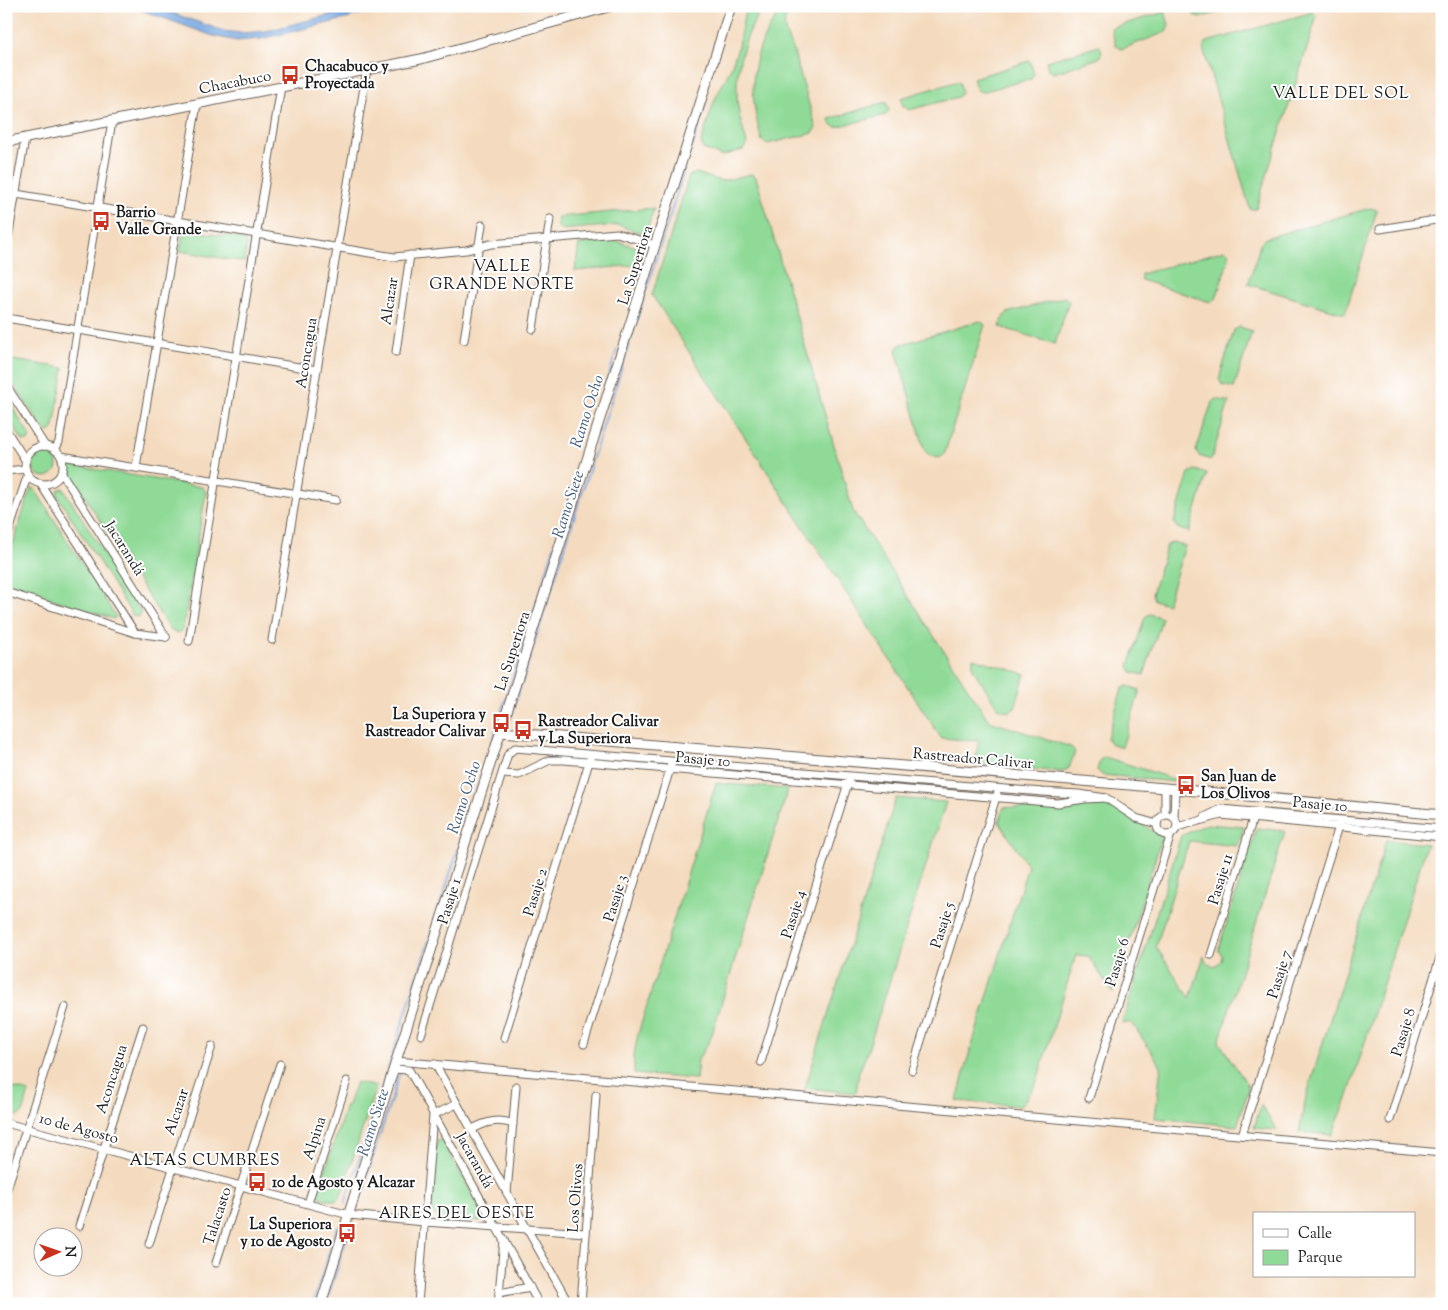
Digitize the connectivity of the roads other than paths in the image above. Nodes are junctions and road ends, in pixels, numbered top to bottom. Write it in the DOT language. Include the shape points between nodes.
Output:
graph roads {
  1 [pos="612,6"];
  2 [pos="731,6"];
  3 [pos="367,69"];
  4 [pos="281,87"];
  5 [pos="197,104"];
  6 [pos="112,121"];
  7 [pos="25,138"];
  8 [pos="6,142"];
  9 [pos="16,194"];
  10 [pos="98,208"];
  11 [pos="550,219"];
  12 [pos="1442,219"];
  13 [pos="177,221"];
  14 [pos="482,225"];
  15 [pos="1380,229"];
  16 [pos="256,234"];
  17 [pos="547,239"];
  18 [pos="655,245"];
  19 [pos="479,247"];
  20 [pos="337,248"];
  21 [pos="6,250"];
  22 [pos="410,255"];
  23 [pos="6,318"];
  24 [pos="533,329"];
  25 [pos="78,330"];
  26 [pos="464,340"];
  27 [pos="157,343"];
  28 [pos="396,352"];
  29 [pos="236,356"];
  30 [pos="317,370"];
  31 [pos="6,385"];
  32 [pos="6,430"];
  33 [pos="45,446"];
  34 [pos="58,453"];
  35 [pos="26,461"];
  36 [pos="136,467"];
  37 [pos="6,471"];
  38 [pos="27,472"];
  39 [pos="62,472"];
  40 [pos="215,480"];
  41 [pos="40,483"];
  42 [pos="296,494"];
  43 [pos="336,500"];
  44 [pos="6,540"];
  45 [pos="6,592"];
  46 [pos="135,633"];
  47 [pos="272,640"];
  48 [pos="189,641"];
  49 [pos="501,732"];
  50 [pos="592,754"];
  51 [pos="672,761"];
  52 [pos="589,762"];
  53 [pos="670,770"];
  54 [pos="503,774"];
  55 [pos="851,775"];
  56 [pos="848,784"];
  57 [pos="1165,788"];
  58 [pos="999,789"];
  59 [pos="1175,789"];
  60 [pos="996,798"];
  61 [pos="1106,798"];
  62 [pos="1165,814"];
  63 [pos="1254,815"];
  64 [pos="1442,815"];
  65 [pos="1174,817"];
  66 [pos="1157,824"];
  67 [pos="1340,824"];
  68 [pos="1177,826"];
  69 [pos="1442,829"];
  70 [pos="1171,834"];
  71 [pos="1442,838"];
  72 [pos="1442,952"];
  73 [pos="1210,955"];
  74 [pos="65,1006"];
  75 [pos="142,1027"];
  76 [pos="421,1035"];
  77 [pos="504,1038"];
  78 [pos="584,1044"];
  79 [pos="212,1046"];
  80 [pos="761,1062"];
  81 [pos="280,1064"];
  82 [pos="435,1064"];
  83 [pos="395,1065"];
  84 [pos="912,1070"];
  85 [pos="347,1081"];
  86 [pos="516,1086"];
  87 [pos="596,1095"];
  88 [pos="1089,1098"];
  89 [pos="457,1104"];
  90 [pos="433,1115"];
  91 [pos="1390,1120"];
  92 [pos="6,1122"];
  93 [pos="513,1124"];
  94 [pos="26,1128"];
  95 [pos="471,1130"];
  96 [pos="1242,1135"];
  97 [pos="104,1149"];
  98 [pos="1442,1153"];
  99 [pos="173,1167"];
  100 [pos="241,1186"];
  101 [pos="6,1192"];
  102 [pos="507,1194"];
  103 [pos="308,1204"];
  104 [pos="349,1215"];
  105 [pos="424,1222"];
  106 [pos="79,1226"];
  107 [pos="496,1227"];
  108 [pos="527,1229"];
  109 [pos="586,1233"];
  110 [pos="504,1240"];
  111 [pos="149,1244"];
  112 [pos="216,1263"];
  113 [pos="530,1287"];
  114 [pos="499,1294"];
  115 [pos="320,1304"];
  116 [pos="418,1304"];
  117 [pos="498,1304"];
  118 [pos="540,1304"];
  119 [pos="569,1304"];
  120 [pos="581,1304"];
  1 -- 3 [label="street, Chacabuco" via="421,58"];
  2 -- 18 [label="street, La Superiora"];
  3 -- 4 [label="street, Chacabuco"];
  3 -- 20 [label="street, Aconcagua"];
  4 -- 5 [label="street, Chacabuco"];
  4 -- 16 [label="street"];
  5 -- 6 [label="street, Chacabuco"];
  5 -- 13 [label="street"];
  6 -- 7 [label="street, Chacabuco"];
  6 -- 10 [label="street, Jacarandá"];
  7 -- 8 [label="street, Chacabuco"];
  7 -- 9 [label="street"];
  9 -- 10 [label="street"];
  9 -- 21 [label="street"];
  10 -- 13 [label="street"];
  10 -- 25 [label="street, Jacarandá"];
  11 -- 17 [label="street"];
  12 -- 15 [label="street"];
  13 -- 16 [label="street"];
  13 -- 27 [label="street"];
  14 -- 19 [label="street"];
  16 -- 20 [label="street"];
  16 -- 29 [label="street"];
  17 -- 18 [label="street" via="617,233"];
  17 -- 19 [label="street"];
  17 -- 24 [label="street"];
  18 -- 49 [label="street, La Superiora"];
  19 -- 22 [label="street"];
  19 -- 26 [label="street"];
  20 -- 22 [label="street" via="394,257"];
  20 -- 30 [label="street, Aconcagua"];
  22 -- 28 [label="street, Alcazar"];
  23 -- 25 [label="street"];
  25 -- 27 [label="street"];
  25 -- 34 [label="street, Jacarandá"];
  27 -- 29 [label="street"];
  27 -- 36 [label="street"];
  29 -- 30 [label="street"];
  29 -- 40 [label="street"];
  30 -- 42 [label="street, Aconcagua"];
  31 -- 33 [label="street"];
  32 -- 35 [label="street"];
  33 -- 34 [label="street"];
  33 -- 35 [label="street" via="31,452"];
  34 -- 36 [label="street"];
  34 -- 39 [label="street, Jacarandá" via="63,464"];
  35 -- 38 [label="street"];
  36 -- 40 [label="street"];
  37 -- 38 [label="street"];
  38 -- 41 [label="street"];
  38 -- 44 [label="street"];
  39 -- 41 [label="street" via="55,480"];
  39 -- 46 [label="street, Jacarandá" via="166,637"];
  40 -- 42 [label="street"];
  40 -- 48 [label="street"];
  41 -- 46 [label="street"];
  42 -- 43 [label="street"];
  42 -- 47 [label="street, Aconcagua"];
  45 -- 46 [label="street"];
  49 -- 57 [label="street, Rastreador Calivar"];
  49 -- 83 [label="street, La Superiora"];
  50 -- 51 [label="street, Pasaje 10"];
  50 -- 52 [label="street, Pasaje 2"];
  50 -- 54 [label="street, Pasaje 10" via="515,748 508,754"];
  51 -- 53 [label="street, Pasaje 3"];
  51 -- 55 [label="street, Pasaje 10"];
  52 -- 53 [label="street, Pasaje 10"];
  52 -- 54 [label="street, Pasaje 10" via="550,760 519,775"];
  52 -- 77 [label="street, Pasaje 2"];
  53 -- 56 [label="street, Pasaje 10"];
  53 -- 78 [label="street, Pasaje 3"];
  54 -- 76 [label="street, Pasaje 1"];
  55 -- 56 [label="street, Pasaje 4"];
  55 -- 58 [label="street, Pasaje 10"];
  56 -- 60 [label="street, Pasaje 10"];
  56 -- 80 [label="street, Pasaje 4"];
  57 -- 59 [label="street, Rastreador Calivar"];
  57 -- 62 [label="street"];
  58 -- 60 [label="street, Pasaje 5"];
  58 -- 61 [label="street, Pasaje 10"];
  59 -- 64 [label="street, Rastreador Calivar"];
  59 -- 65 [label="street"];
  60 -- 61 [label="street, Pasaje 10" via="1058,803"];
  60 -- 84 [label="street, Pasaje 5"];
  61 -- 66 [label="street, Pasaje 10" via="1136,818"];
  62 -- 65 [label="street"];
  62 -- 66 [label="street"];
  63 -- 67 [label="street, Pasaje 10"];
  63 -- 68 [label="street, Pasaje 10" via="1221,816"];
  63 -- 73 [label="street, Pasaje 11"];
  65 -- 68 [label="street"];
  66 -- 70 [label="street" via="1161,833"];
  67 -- 69 [label="street, Pasaje 10"];
  67 -- 71 [label="street, Pasaje 10"];
  67 -- 96 [label="street, Pasaje 7"];
  68 -- 70 [label="street"];
  70 -- 88 [label="street, Pasaje 6"];
  72 -- 91 [label="street, Pasaje 8"];
  74 -- 94 [label="street"];
  75 -- 97 [label="street, Aconcagua"];
  79 -- 99 [label="street, Alcazar"];
  81 -- 100 [label="street, Talacasto"];
  82 -- 83 [label="street"];
  82 -- 89 [label="street, Jacarandá"];
  82 -- 96 [label="street"];
  83 -- 90 [label="street, Jacarandá" via="409,1070"];
  83 -- 104 [label="street, La Superiora"];
  85 -- 103 [label="street, Alpina"];
  86 -- 93 [label="street"];
  87 -- 109 [label="street, Los Olivos"];
  89 -- 90 [label="street"];
  89 -- 95 [label="street, Jacarandá"];
  90 -- 105 [label="street"];
  90 -- 107 [label="street, Jacarandá"];
  92 -- 94 [label="street, 10 de Agosto"];
  93 -- 95 [label="street" via="490,1121"];
  93 -- 102 [label="street"];
  94 -- 97 [label="street, 10 de Agosto"];
  94 -- 101 [label="street"];
  95 -- 102 [label="street, Jacarandá"];
  96 -- 98 [label="street"];
  97 -- 99 [label="street, 10 de Agosto"];
  97 -- 106 [label="street, Aconcagua"];
  99 -- 100 [label="street, 10 de Agosto"];
  99 -- 111 [label="street, Alcazar"];
  100 -- 103 [label="street, 10 de Agosto"];
  100 -- 112 [label="street, Talacasto"];
  102 -- 108 [label="street, Jacarandá"];
  103 -- 104 [label="street, 10 de Agosto"];
  104 -- 105 [label="street, 10 de Agosto"];
  104 -- 115 [label="street, La Superiora"];
  105 -- 107 [label="street, 10 de Agosto"];
  105 -- 116 [label="street"];
  107 -- 108 [label="street, 10 de Agosto"];
  107 -- 110 [label="street, Jacarandá"];
  108 -- 109 [label="street, 10 de Agosto"];
  108 -- 119 [label="street, Jacarandá"];
  109 -- 120 [label="street, Los Olivos"];
  110 -- 113 [label="street, Jacarandá"];
  110 -- 114 [label="street"];
  113 -- 114 [label="street"];
  113 -- 118 [label="street, Jacarandá"];
  114 -- 117 [label="street"];
}
